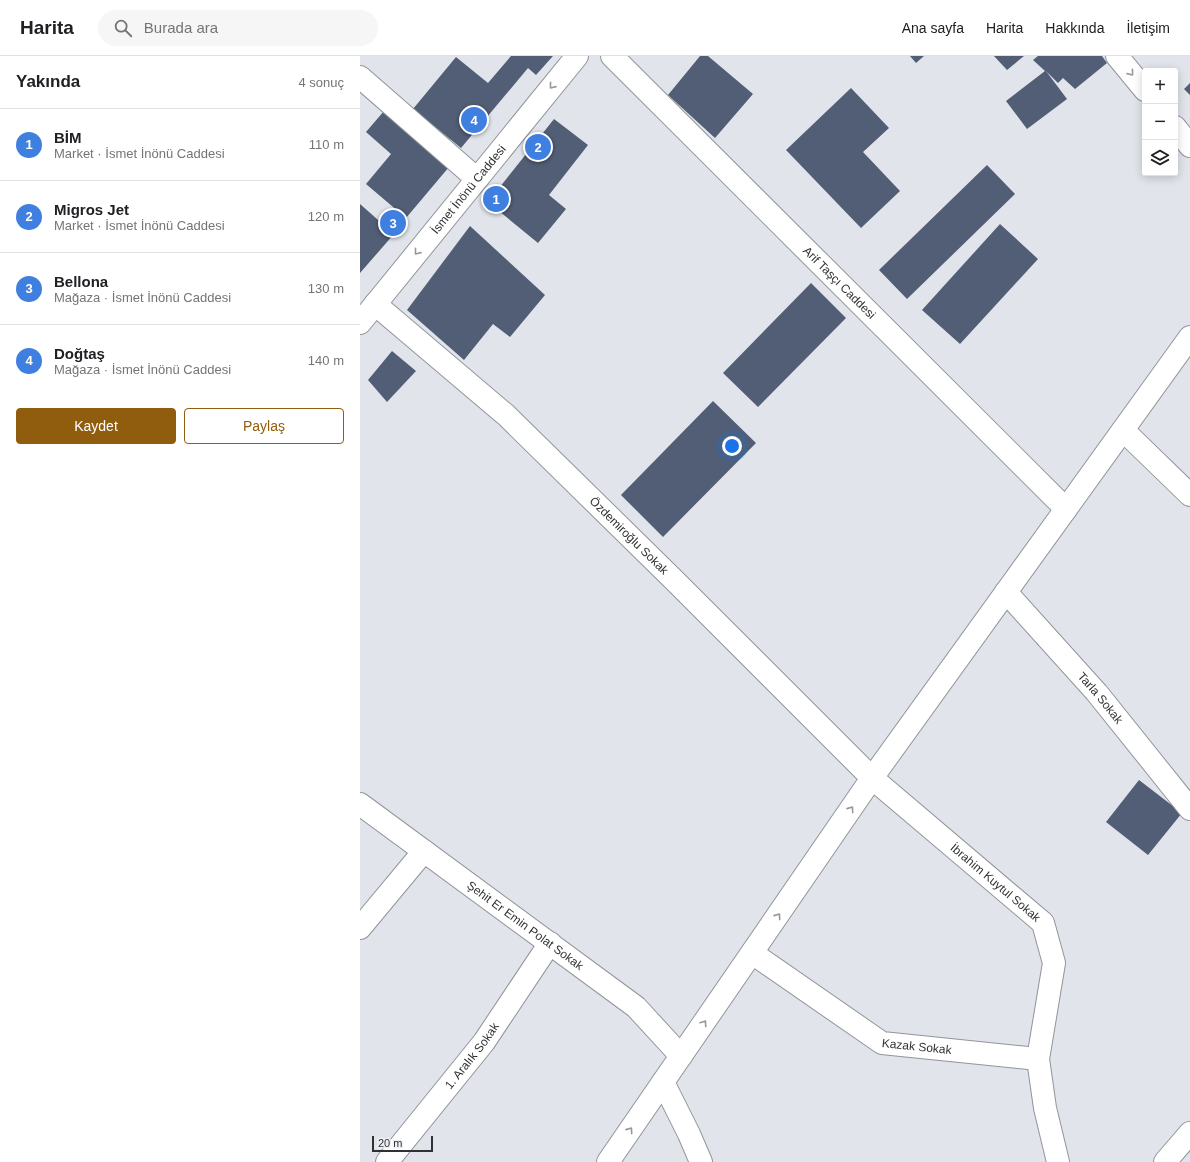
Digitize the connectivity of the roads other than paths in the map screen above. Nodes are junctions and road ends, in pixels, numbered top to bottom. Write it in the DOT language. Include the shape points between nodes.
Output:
graph roads {
  1 [pos="577,56"];
  2 [pos="612,56"];
  3 [pos="1118,56"];
  4 [pos="360,77"];
  5 [pos="1142,86"];
  6 [pos="1178,131"];
  7 [pos="1190,146"];
  8 [pos="477,179"];
  9 [pos="375,304"];
  10 [pos="360,322"];
  11 [pos="1190,337"];
  12 [pos="1123,430"];
  13 [pos="1190,495"];
  14 [pos="1066,509"];
  15 [pos="1006,592"];
  16 [pos="872,778"];
  17 [pos="360,804"];
  18 [pos="1190,809"];
  19 [pos="424,851"];
  20 [pos="360,928"];
  21 [pos="550,943"];
  22 [pos="752,953"];
  23 [pos="681,1056"];
  24 [pos="1038,1059"];
  25 [pos="663,1082"];
  26 [pos="1190,1133"];
  27 [pos="387,1162"];
  28 [pos="608,1162"];
  29 [pos="701,1162"];
  30 [pos="1058,1162"];
  31 [pos="1165,1162"];
  1 -- 8 [label="street, İsmet İnönü Caddesi, one-way"];
  2 -- 14 [label="street, Arif Taşçı Caddesi"];
  3 -- 5 [label="street, one-way"];
  4 -- 8 [label="street"];
  6 -- 7 [label="street"];
  8 -- 9 [label="street, İsmet İnönü Caddesi, one-way"];
  9 -- 10 [label="street, İsmet İnönü Caddesi"];
  9 -- 16 [label="street, Özdemiroğlu Sokak" via="506,415"];
  11 -- 12 [label="street"];
  12 -- 13 [label="street"];
  12 -- 14 [label="street"];
  14 -- 15 [label="street"];
  15 -- 16 [label="street"];
  15 -- 18 [label="street, Tarla Sokak" via="1097,693"];
  22 -- 16 [label="street, one-way"];
  16 -- 24 [label="street, İbrahim Kuytul Sokak" via="1043,923 1054,963"];
  17 -- 19 [label="street, Şehit Er Emin Polat Sokak"];
  19 -- 20 [label="street"];
  19 -- 21 [label="street, Şehit Er Emin Polat Sokak"];
  21 -- 23 [label="street, Şehit Er Emin Polat Sokak" via="636,1007"];
  21 -- 27 [label="street, 1. Aralık Sokak" via="484,1042"];
  23 -- 22 [label="street, one-way"];
  22 -- 24 [label="street, Kazak Sokak" via="882,1043"];
  23 -- 25 [label="street"];
  24 -- 30 [label="street, İbrahim Kuytul Sokak" via="1045,1108"];
  28 -- 25 [label="street, one-way"];
  25 -- 29 [label="street"];
  26 -- 31 [label="street"];
}
